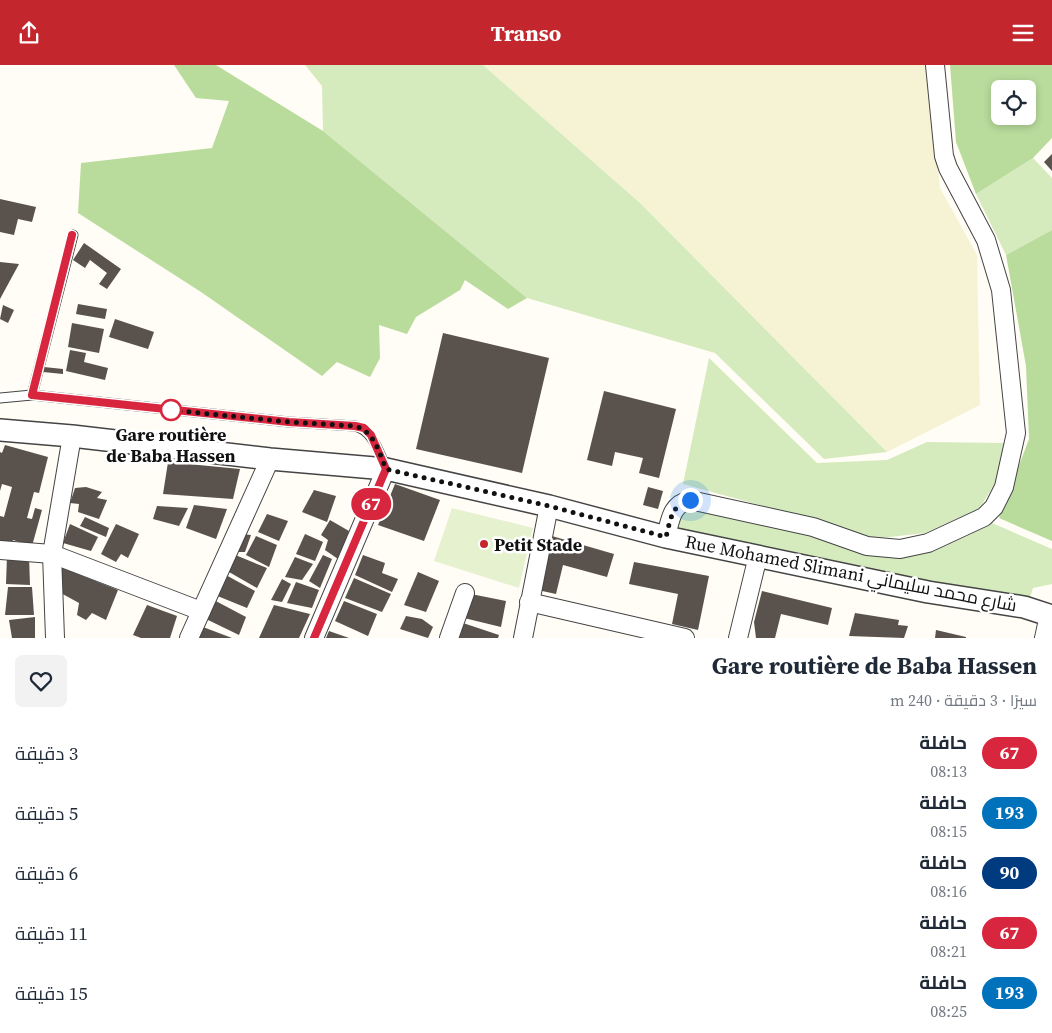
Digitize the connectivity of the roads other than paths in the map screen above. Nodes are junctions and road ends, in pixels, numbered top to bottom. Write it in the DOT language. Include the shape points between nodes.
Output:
graph roads {
  1 [pos="935,65"];
  2 [pos="72,235"];
  3 [pos="32,395"];
  4 [pos="0,398"];
  5 [pos="0,430"];
  6 [pos="72,436"];
  7 [pos="270,459"];
  8 [pos="386,469"];
  9 [pos="549,506"];
  10 [pos="666,537"];
  11 [pos="0,551"];
  12 [pos="52,554"];
  13 [pos="758,556"];
  14 [pos="465,593"];
  15 [pos="529,601"];
  16 [pos="201,611"];
  17 [pos="1050,615"];
  18 [pos="55,638"];
  19 [pos="189,638"];
  20 [pos="314,638"];
  21 [pos="450,638"];
  22 [pos="523,638"];
  23 [pos="685,638"];
  24 [pos="738,638"];
  25 [pos="1044,638"];
  1 -- 10 [label="street" via="948,168 986,240 1001,290 1016,422 1015,444 1000,498 984,517 928,543 900,549 868,546 822,529 690,500 673,511"];
  2 -- 3 [label="lane"];
  3 -- 4 [label="lane"];
  3 -- 8 [label="lane" via="355,426 364,428 371,435"];
  5 -- 6 [label="street, Rue Mohamed Slimani شارع محمد سليماني"];
  6 -- 7 [label="street, Rue Mohamed Slimani شارع محمد سليماني"];
  6 -- 12 [label="street"];
  7 -- 8 [label="street, Rue Mohamed Slimani شارع محمد سليماني"];
  7 -- 16 [label="street"];
  8 -- 9 [label="street, Rue Mohamed Slimani شارع محمد سليماني"];
  8 -- 20 [label="street"];
  9 -- 10 [label="street, Rue Mohamed Slimani شارع محمد سليماني"];
  9 -- 15 [label="street"];
  10 -- 13 [label="street, Rue Mohamed Slimani شارع محمد سليماني"];
  11 -- 12 [label="street"];
  12 -- 16 [label="street"];
  12 -- 18 [label="street"];
  13 -- 17 [label="street, Rue Mohamed Slimani شارع محمد سليماني" via="928,592 1024,607"];
  13 -- 24 [label="street"];
  14 -- 21 [label="street"];
  15 -- 22 [label="street"];
  15 -- 23 [label="street"];
  16 -- 19 [label="street"];
  17 -- 25 [label="street"];
}
